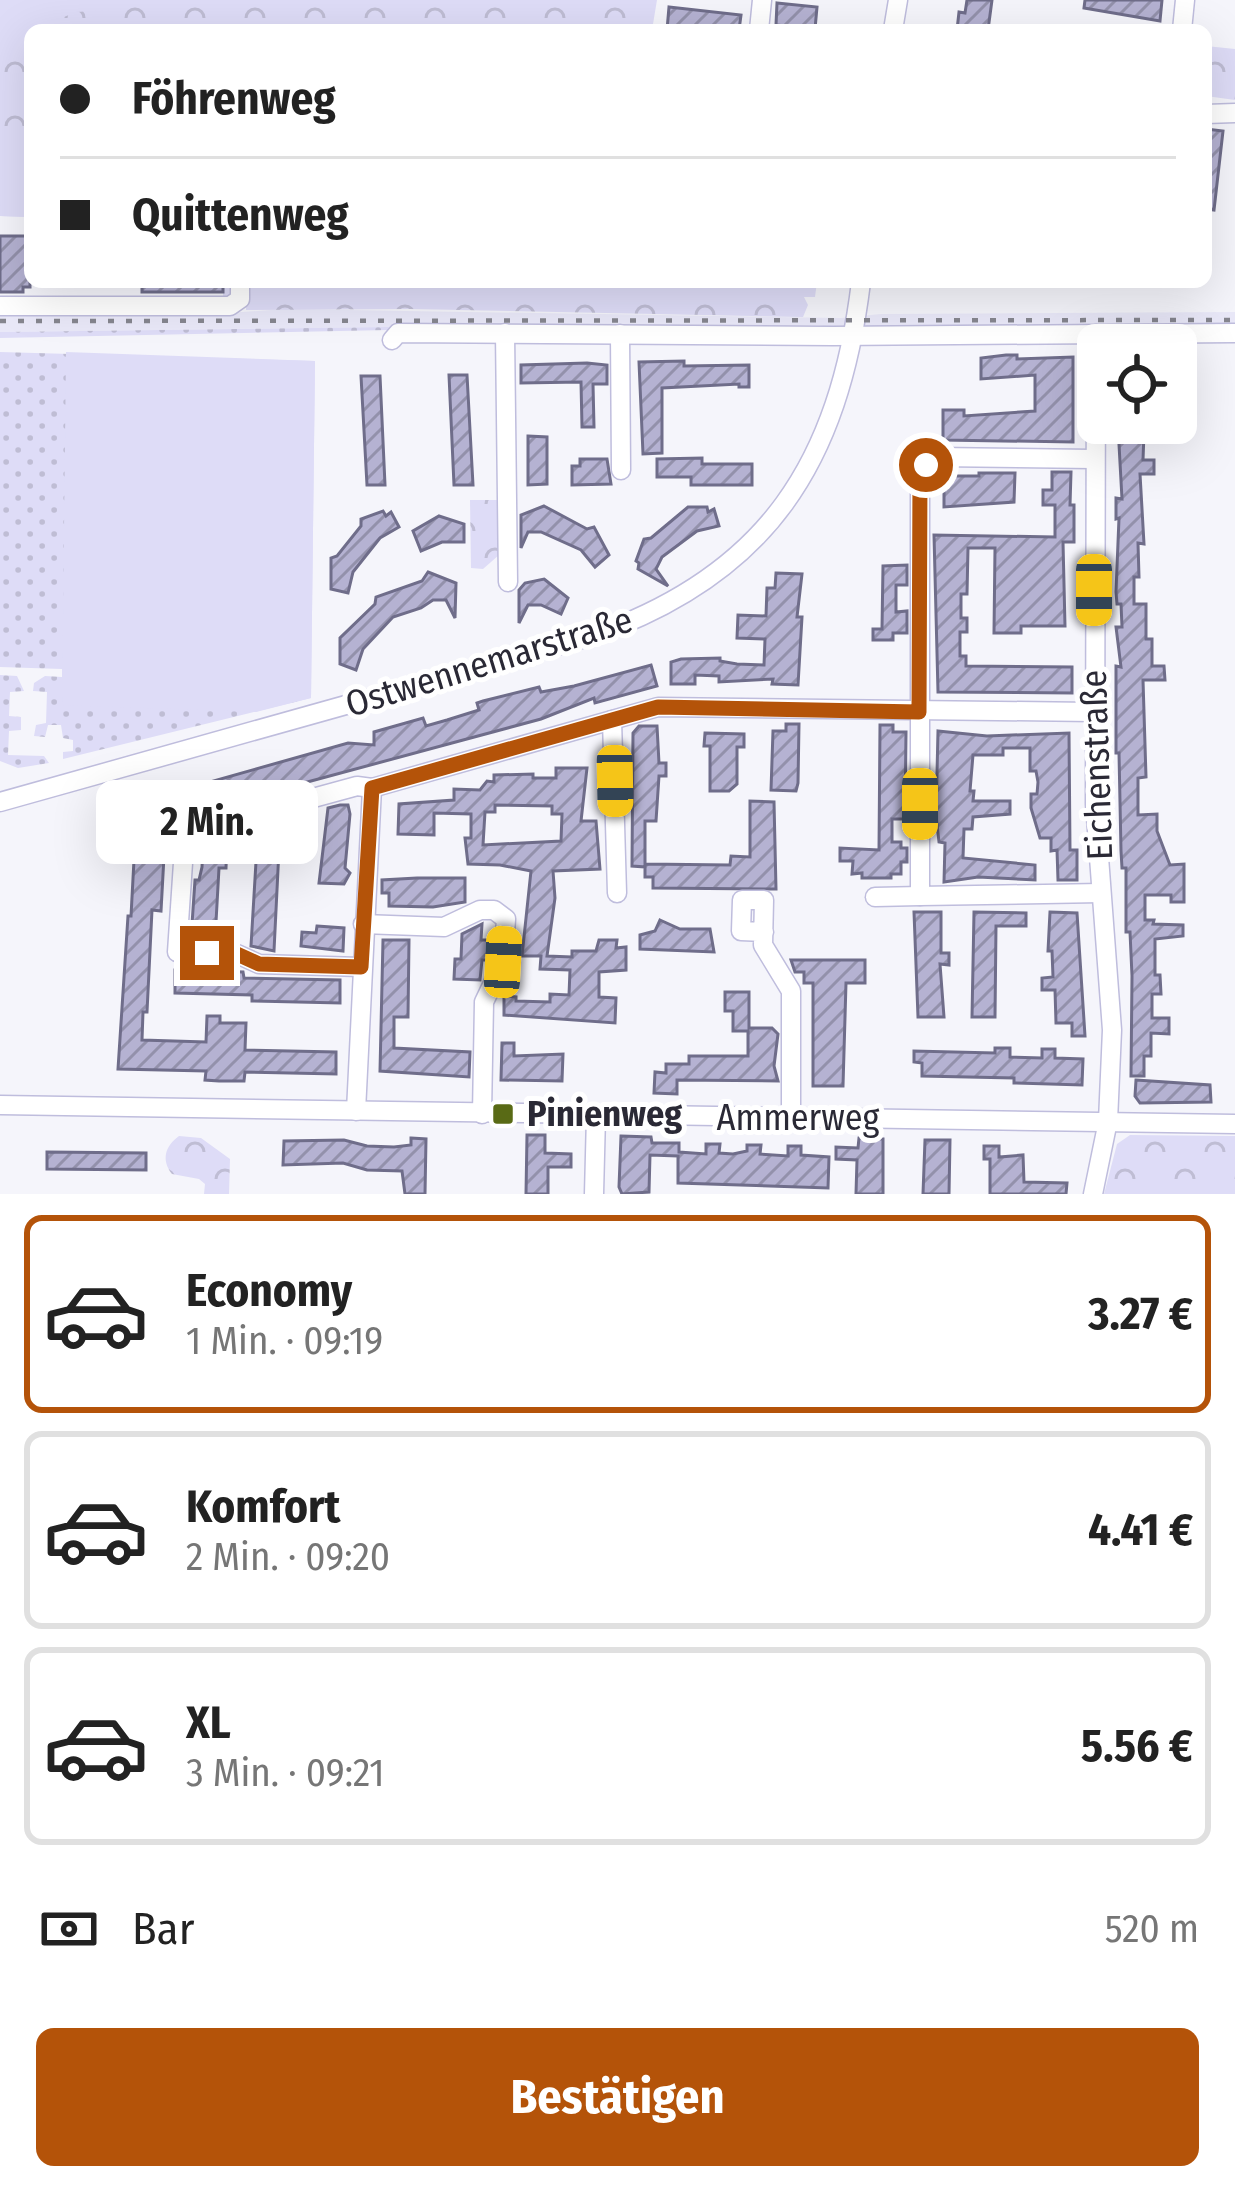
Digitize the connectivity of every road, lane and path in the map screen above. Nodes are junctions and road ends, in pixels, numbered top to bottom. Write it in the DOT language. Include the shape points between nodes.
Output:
graph roads {
  1 [pos="240,288"];
  2 [pos="860,288"];
  3 [pos="0,306"];
  4 [pos="1235,332"];
  5 [pos="505,333"];
  6 [pos="1197,333"];
  7 [pos="620,334"];
  8 [pos="1077,334"];
  9 [pos="854,335"];
  10 [pos="392,340"];
  11 [pos="1094,444"];
  12 [pos="1094,459"];
  13 [pos="622,470"];
  14 [pos="508,582"];
  15 [pos="919,712"];
  16 [pos="1093,712"];
  17 [pos="612,720"];
  18 [pos="372,788"];
  19 [pos="0,802"];
  20 [pos="617,893"];
  21 [pos="1101,893"];
  22 [pos="920,896"];
  23 [pos="874,897"];
  24 [pos="363,924"];
  25 [pos="764,932"];
  26 [pos="361,967"];
  27 [pos="0,1105"];
  28 [pos="356,1112"];
  29 [pos="482,1114"];
  30 [pos="596,1116"];
  31 [pos="791,1118"];
  32 [pos="1108,1121"];
  33 [pos="1235,1124"];
  34 [pos="594,1194"];
  35 [pos="1093,1194"];
  1 -- 3 [label="street" via="230,306"];
  2 -- 9 [label="street, Ostwennemarstraße"];
  4 -- 6 [label="street"];
  5 -- 7 [label="street"];
  5 -- 10 [label="street" via="398,333"];
  5 -- 14 [label="street"];
  7 -- 9 [label="street"];
  7 -- 13 [label="street"];
  8 -- 9 [label="street"];
  9 -- 19 [label="street, Ostwennemarstraße" via="837,405 790,496 736,557 656,611 592,636"];
  11 -- 12 [label="street, Eichenstraße"];
  12 -- 15 [label="street" via="937,457 926,465"];
  12 -- 16 [label="street, Eichenstraße"];
  15 -- 16 [label="street"];
  15 -- 17 [label="street" via="658,707"];
  15 -- 22 [label="street"];
  16 -- 21 [label="street, Eichenstraße"];
  17 -- 18 [label="street"];
  17 -- 20 [label="street"];
  18 -- 24 [label="street"];
  18 -- 26 [label="street" via="185,833 177,952"];
  21 -- 22 [label="street"];
  21 -- 32 [label="street, Eichenstraße" via="1112,1030"];
  22 -- 23 [label="street"];
  24 -- 26 [label="street"];
  24 -- 29 [label="street" via="444,927 480,910 506,919 503,962 484,1003"];
  25 -- 31 [label="street" via="768,956 791,991"];
  26 -- 28 [label="street"];
  27 -- 28 [label="street, Ammerweg"];
  28 -- 29 [label="street, Ammerweg"];
  29 -- 30 [label="street, Ammerweg"];
  30 -- 31 [label="street, Ammerweg"];
  30 -- 34 [label="street"];
  31 -- 32 [label="street, Ammerweg"];
  32 -- 33 [label="street, Ammerweg"];
  32 -- 35 [label="street, Eichenstraße"];
}
